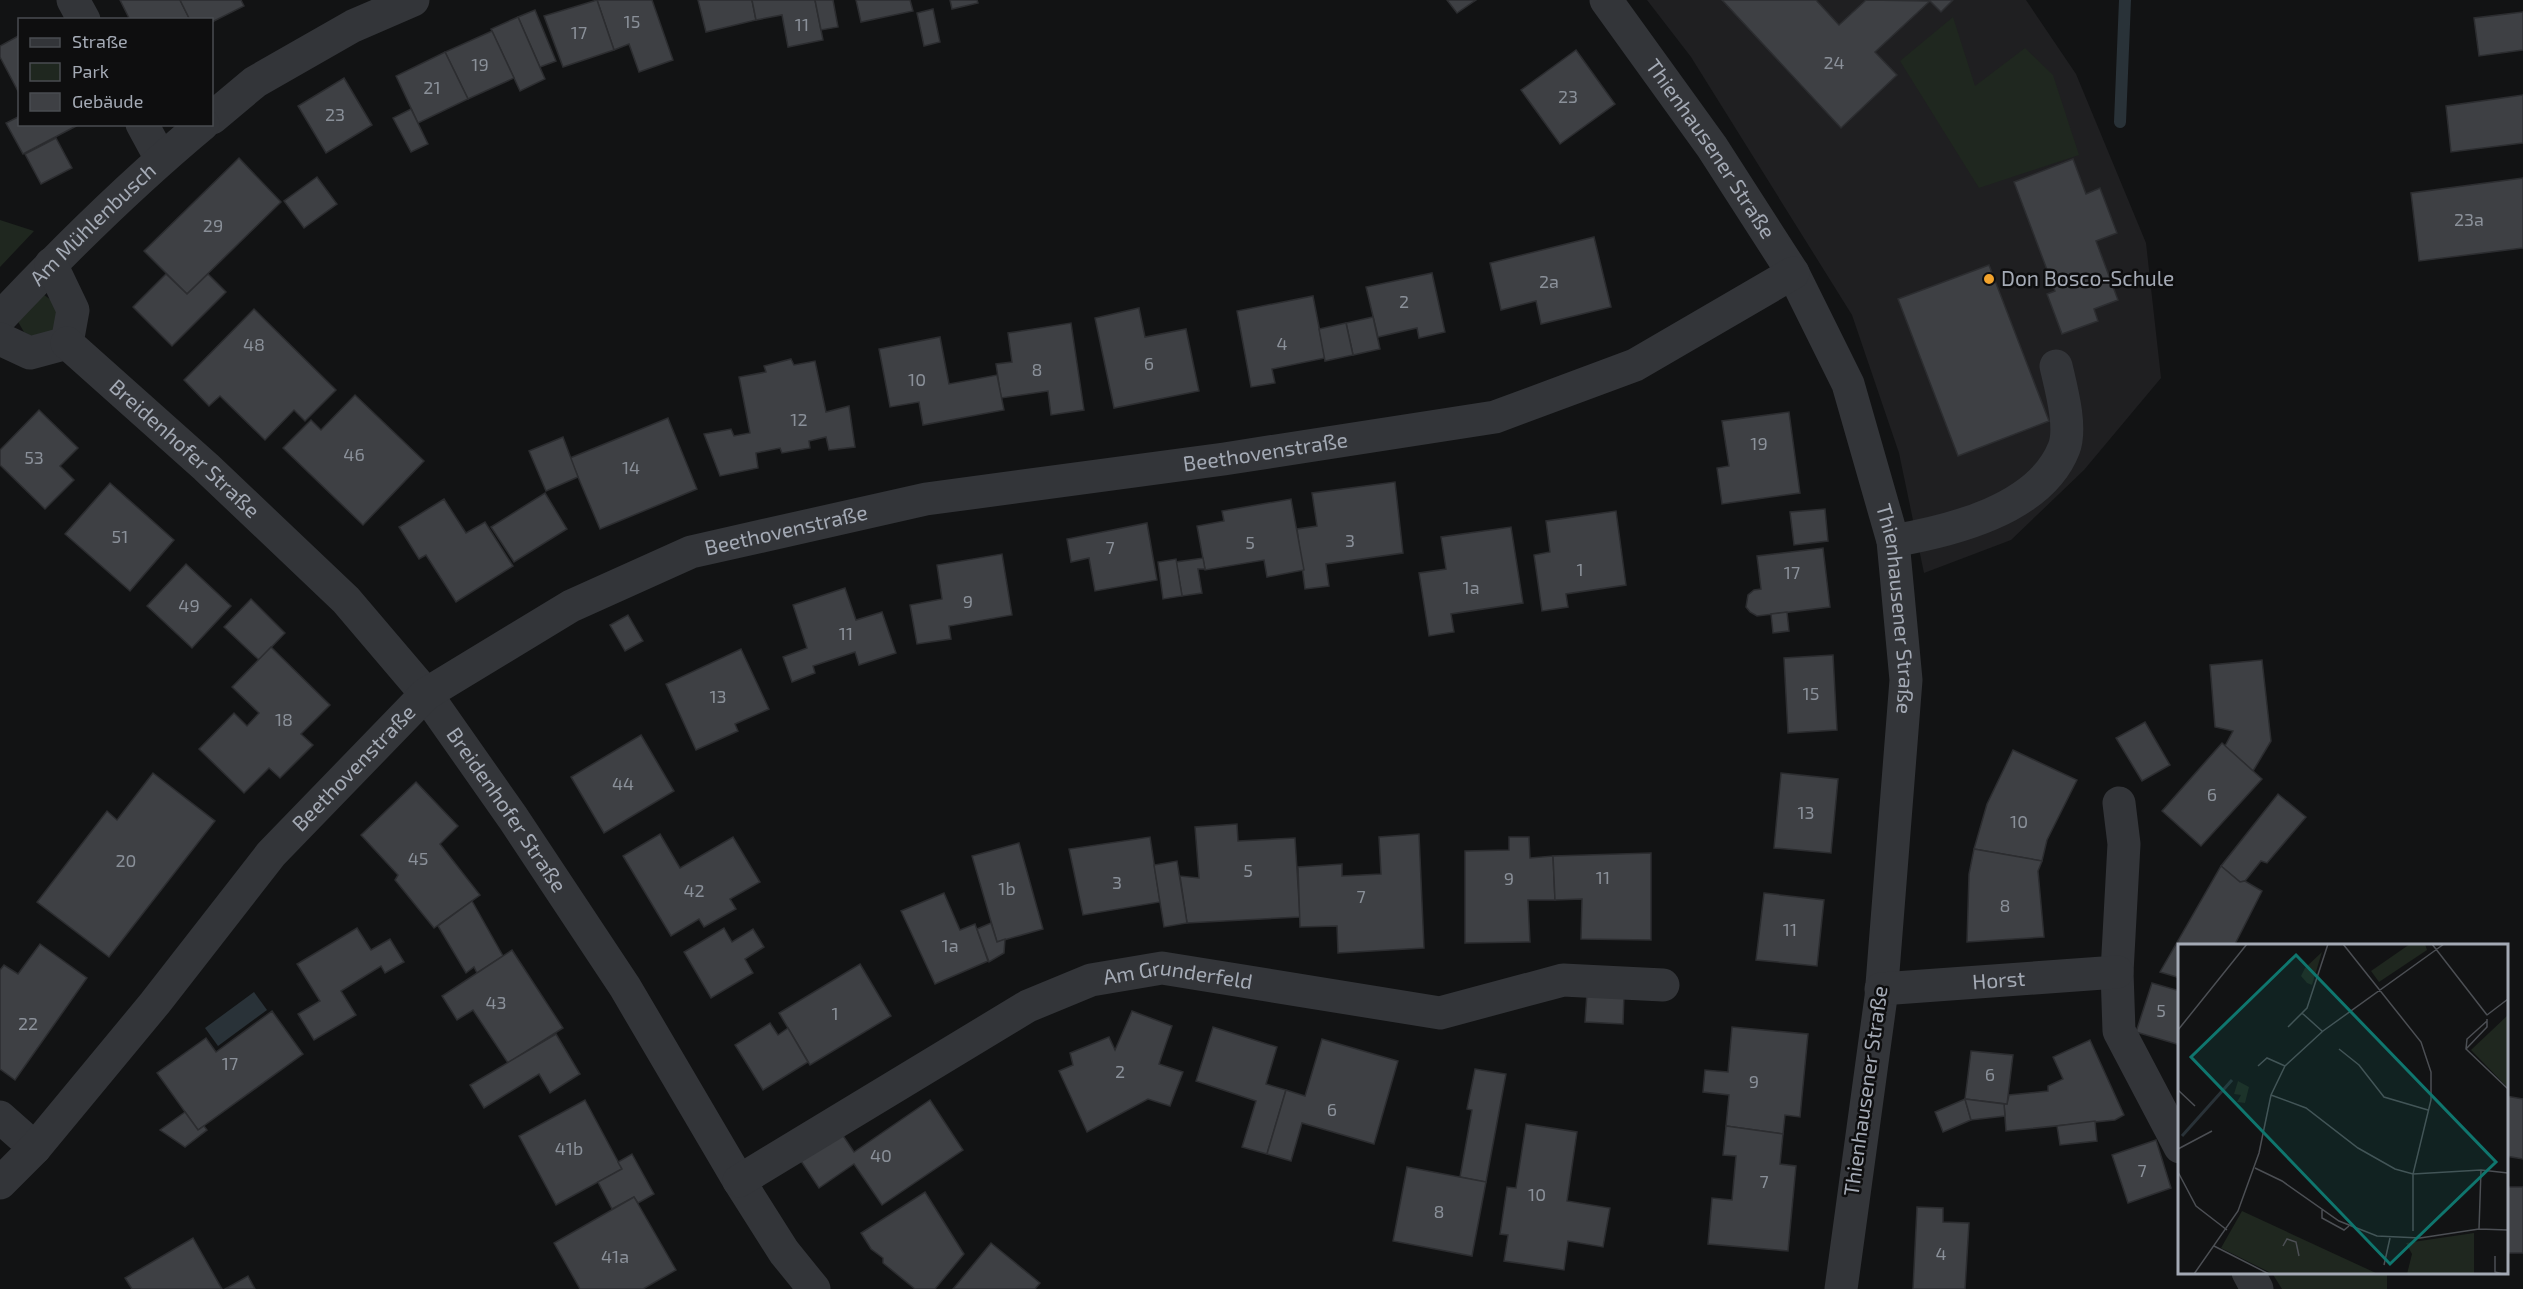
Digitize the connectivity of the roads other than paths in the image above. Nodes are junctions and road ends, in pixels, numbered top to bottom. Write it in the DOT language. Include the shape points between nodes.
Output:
graph roads {
  1 [pos="73,0"];
  2 [pos="413,0"];
  3 [pos="1606,0"];
  4 [pos="83,18"];
  5 [pos="213,117"];
  6 [pos="143,126"];
  7 [pos="201,126"];
  8 [pos="161,159"];
  9 [pos="51,264"];
  10 [pos="1793,273"];
  11 [pos="0,318"];
  12 [pos="0,339"];
  13 [pos="68,343"];
  14 [pos="2056,366"];
  15 [pos="1893,542"];
  16 [pos="426,694"];
  17 [pos="2119,802"];
  18 [pos="2117,972"];
  19 [pos="1663,985"];
  20 [pos="1881,989"];
  21 [pos="0,1117"];
  22 [pos="2178,1143"];
  23 [pos="35,1148"];
  24 [pos="739,1181"];
  25 [pos="0,1183"];
  26 [pos="2249,1274"];
  27 [pos="814,1289"];
  28 [pos="1841,1289"];
  29 [pos="2257,1289"];
  1 -- 4 [label="street"];
  2 -- 5 [label="street" via="353,26 255,82"];
  3 -- 10 [label="street, Thienhausener Straße" via="1712,147"];
  6 -- 8 [label="street, Am Mühlenbusch"];
  7 -- 8 [label="street, Am Mühlenbusch"];
  8 -- 9 [label="street, Am Mühlenbusch"];
  9 -- 11 [label="street, Am Mühlenbusch"];
  9 -- 13 [label="street" via="73,309"];
  10 -- 15 [label="street, Thienhausener Straße" via="1848,384"];
  10 -- 16 [label="street, Beethovenstraße" via="1635,365 1494,417 926,499 691,552 571,606"];
  12 -- 13 [label="street" via="30,353"];
  13 -- 16 [label="street, Breidenhofer Straße" via="346,600"];
  14 -- 15 [label="street" via="2066,410 2065,447 2050,473 2026,494 1990,515 1941,532"];
  15 -- 20 [label="street, Thienhausener Straße" via="1906,680"];
  16 -- 23 [label="street, Beethovenstraße" via="271,854"];
  16 -- 24 [label="street, Breidenhofer Straße" via="625,987"];
  17 -- 18 [label="street" via="2124,844"];
  18 -- 20 [label="street, Horst"];
  18 -- 22 [label="street" via="2119,1031"];
  19 -- 24 [label="street, Am Grunderfeld" via="1563,980 1440,1013 1162,968 1090,980 1028,1006"];
  20 -- 28 [label="street, Thienhausener Straße"];
  21 -- 23 [label="street"];
  23 -- 25 [label="street, Beethovenstraße"];
  24 -- 27 [label="street, Breidenhofer Straße" via="784,1252"];
  26 -- 29 [label="street"];
}
